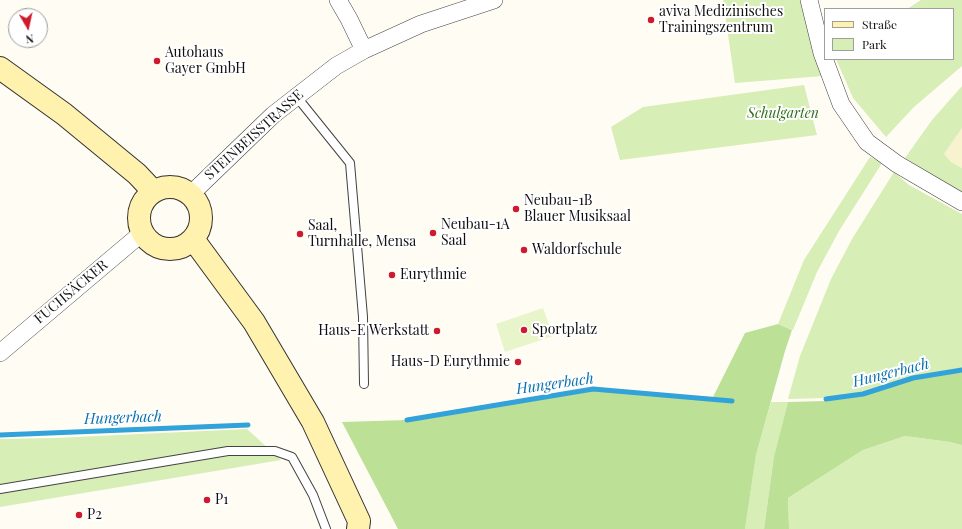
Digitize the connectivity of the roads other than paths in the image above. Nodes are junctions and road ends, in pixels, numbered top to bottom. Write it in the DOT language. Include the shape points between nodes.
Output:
graph roads {
  1 [pos="338,0"];
  2 [pos="494,0"];
  3 [pos="809,0"];
  4 [pos="364,50"];
  5 [pos="824,58"];
  6 [pos="825,60"];
  7 [pos="0,68"];
  8 [pos="296,96"];
  9 [pos="153,191"];
  10 [pos="191,194"];
  11 [pos="962,202"];
  12 [pos="142,233"];
  13 [pos="193,239"];
  14 [pos="0,353"];
  15 [pos="364,384"];
  16 [pos="0,489"];
  17 [pos="363,526"];
  18 [pos="326,529"];
  1 -- 4 [label="street"];
  2 -- 4 [label="street, STEINBEISSTRASSE" via="421,24"];
  3 -- 5 [label="street"];
  4 -- 8 [label="street, STEINBEISSTRASSE" via="336,66"];
  6 -- 11 [label="street" via="841,104 867,142 892,161"];
  7 -- 9 [label="main road" via="64,114 137,174"];
  8 -- 10 [label="street, STEINBEISSTRASSE" via="273,114"];
  8 -- 15 [label="lane" via="350,163 363,317"];
  9 -- 10 [label="main road" via="172,186"];
  9 -- 12 [label="main road" via="144,199 139,210 138,222"];
  10 -- 13 [label="main road" via="198,204 201,216 200,228"];
  12 -- 13 [label="main road" via="160,248 184,246"];
  12 -- 14 [label="street, FUCHSÄCKER"];
  13 -- 17 [label="main road" via="254,322 281,365 313,422"];
  16 -- 18 [label="lane" via="228,451 276,451 292,457 313,495"];
}
